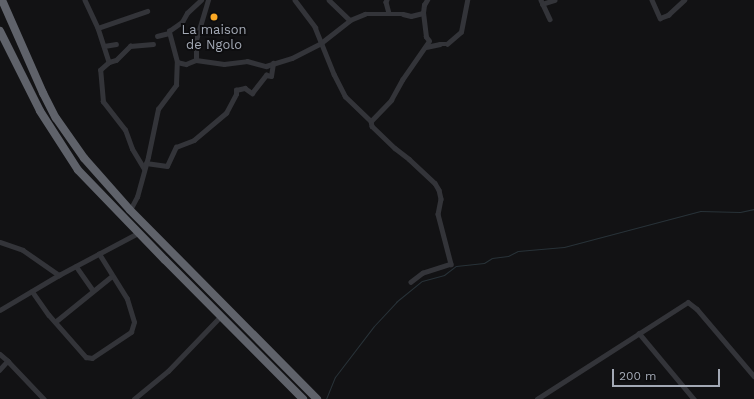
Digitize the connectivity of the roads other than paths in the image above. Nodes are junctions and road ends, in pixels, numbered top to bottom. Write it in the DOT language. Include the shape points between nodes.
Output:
graph roads {
  1 [pos="2,0"];
  2 [pos="85,0"];
  3 [pos="201,0"];
  4 [pos="208,0"];
  5 [pos="295,0"];
  6 [pos="329,0"];
  7 [pos="387,0"];
  8 [pos="427,0"];
  9 [pos="467,0"];
  10 [pos="554,0"];
  11 [pos="652,0"];
  12 [pos="684,0"];
  13 [pos="541,2"];
  14 [pos="148,11"];
  15 [pos="423,13"];
  16 [pos="387,14"];
  17 [pos="550,18"];
  18 [pos="350,20"];
  19 [pos="98,28"];
  20 [pos="0,31"];
  21 [pos="169,33"];
  22 [pos="157,36"];
  23 [pos="321,43"];
  24 [pos="116,44"];
  25 [pos="153,44"];
  26 [pos="104,46"];
  27 [pos="426,47"];
  28 [pos="196,60"];
  29 [pos="109,62"];
  30 [pos="177,62"];
  31 [pos="273,63"];
  32 [pos="371,121"];
  33 [pos="146,163"];
  34 [pos="144,169"];
  35 [pos="130,210"];
  36 [pos="138,233"];
  37 [pos="0,242"];
  38 [pos="99,254"];
  39 [pos="76,266"];
  40 [pos="59,275"];
  41 [pos="112,276"];
  42 [pos="411,282"];
  43 [pos="93,290"];
  44 [pos="32,291"];
  45 [pos="0,310"];
  46 [pos="221,316"];
  47 [pos="55,322"];
  48 [pos="639,333"];
  49 [pos="0,354"];
  50 [pos="8,361"];
  51 [pos="0,370"];
  52 [pos="754,376"];
  53 [pos="303,398"];
  54 [pos="44,399"];
  55 [pos="134,399"];
  56 [pos="317,399"];
  57 [pos="537,399"];
  58 [pos="694,399"];
  1 -- 35 [label="highway" via="56,118 84,158"];
  2 -- 19 [label="street"];
  3 -- 21 [label="street"];
  4 -- 28 [label="street" via="196,40"];
  5 -- 23 [label="street" via="315,27"];
  6 -- 18 [label="street"];
  7 -- 16 [label="street"];
  8 -- 15 [label="street"];
  9 -- 27 [label="street" via="461,32 447,44"];
  10 -- 13 [label="street"];
  11 -- 12 [label="street" via="660,18 668,15"];
  13 -- 17 [label="street"];
  14 -- 19 [label="street"];
  15 -- 16 [label="street" via="411,16"];
  15 -- 27 [label="street" via="426,37 429,41"];
  16 -- 18 [label="street" via="365,14"];
  18 -- 23 [label="street"];
  19 -- 26 [label="street"];
  20 -- 36 [label="highway" via="40,111 65,151 78,170"];
  21 -- 22 [label="street"];
  21 -- 30 [label="street"];
  23 -- 31 [label="street" via="292,58"];
  23 -- 32 [label="street" via="345,96"];
  24 -- 26 [label="street"];
  25 -- 29 [label="street" via="130,46 116,60"];
  26 -- 29 [label="street"];
  27 -- 32 [label="street" via="391,100"];
  28 -- 30 [label="street" via="186,64"];
  28 -- 31 [label="street" via="224,64 247,61 266,66"];
  29 -- 34 [label="street" via="100,70 103,102 125,130 132,149"];
  30 -- 33 [label="street" via="176,85 158,109"];
  31 -- 33 [label="street" via="271,76 266,75 252,93 245,88 236,90 226,113 194,140 176,147 168,165"];
  32 -- 42 [label="street" via="372,126 435,183 439,190 441,199 438,214 451,264 423,273"];
  33 -- 34 [label="street"];
  34 -- 35 [label="street" via="137,197"];
  35 -- 56 [label="highway"];
  36 -- 38 [label="street"];
  36 -- 46 [label="highway"];
  37 -- 40 [label="street" via="23,250"];
  38 -- 39 [label="street"];
  38 -- 41 [label="street"];
  39 -- 40 [label="street"];
  39 -- 43 [label="street"];
  40 -- 44 [label="street"];
  41 -- 43 [label="street"];
  41 -- 47 [label="street" via="133,313 131,332 89,358"];
  43 -- 47 [label="street"];
  44 -- 45 [label="street"];
  44 -- 47 [label="street"];
  46 -- 53 [label="highway"];
  46 -- 55 [label="street" via="168,371"];
  48 -- 52 [label="street" via="688,302 692,303"];
  48 -- 57 [label="street"];
  48 -- 58 [label="street"];
  49 -- 50 [label="street"];
  50 -- 51 [label="street"];
  50 -- 54 [label="street"];
}
